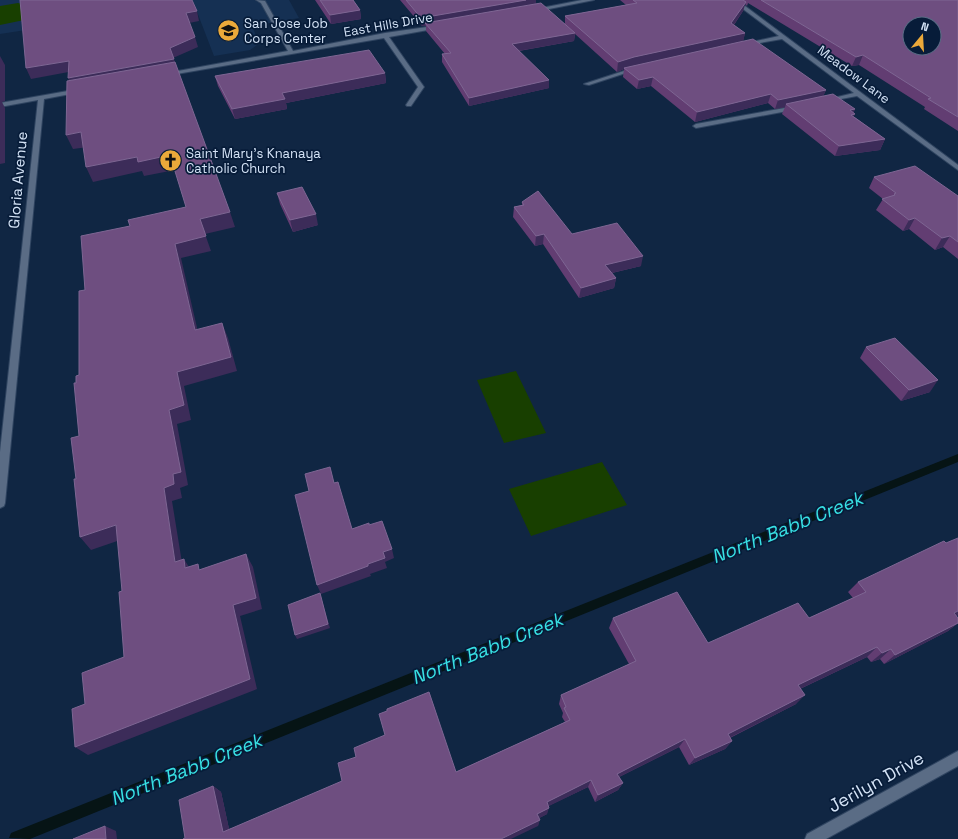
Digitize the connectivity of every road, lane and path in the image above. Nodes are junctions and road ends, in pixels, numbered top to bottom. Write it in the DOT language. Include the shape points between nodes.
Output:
graph roads {
  1 [pos="259,0"];
  2 [pos="591,0"];
  3 [pos="734,0"];
  4 [pos="576,1"];
  5 [pos="524,12"];
  6 [pos="446,25"];
  7 [pos="385,35"];
  8 [pos="784,37"];
  9 [pos="737,46"];
  10 [pos="291,52"];
  11 [pos="641,68"];
  12 [pos="158,76"];
  13 [pos="587,84"];
  14 [pos="88,89"];
  15 [pos="860,93"];
  16 [pos="41,98"];
  17 [pos="822,102"];
  18 [pos="409,104"];
  19 [pos="0,105"];
  20 [pos="807,106"];
  21 [pos="696,126"];
  22 [pos="958,168"];
  23 [pos="0,503"];
  24 [pos="958,758"];
  25 [pos="812,839"];
  1 -- 10 [label="street" via="263,2"];
  2 -- 4 [label="street"];
  3 -- 8 [label="street, Meadow Lane"];
  4 -- 5 [label="street"];
  6 -- 7 [label="street, East Hills Drive"];
  7 -- 10 [label="street, East Hills Drive"];
  7 -- 18 [label="street" via="421,87"];
  8 -- 9 [label="street"];
  8 -- 15 [label="street, Meadow Lane"];
  10 -- 12 [label="street, East Hills Drive"];
  11 -- 13 [label="street"];
  14 -- 16 [label="street"];
  15 -- 17 [label="street"];
  15 -- 22 [label="street, Meadow Lane"];
  16 -- 19 [label="street"];
  16 -- 23 [label="street, Gloria Avenue"];
  20 -- 21 [label="street"];
  24 -- 25 [label="street, Jerilyn Drive"];
}
